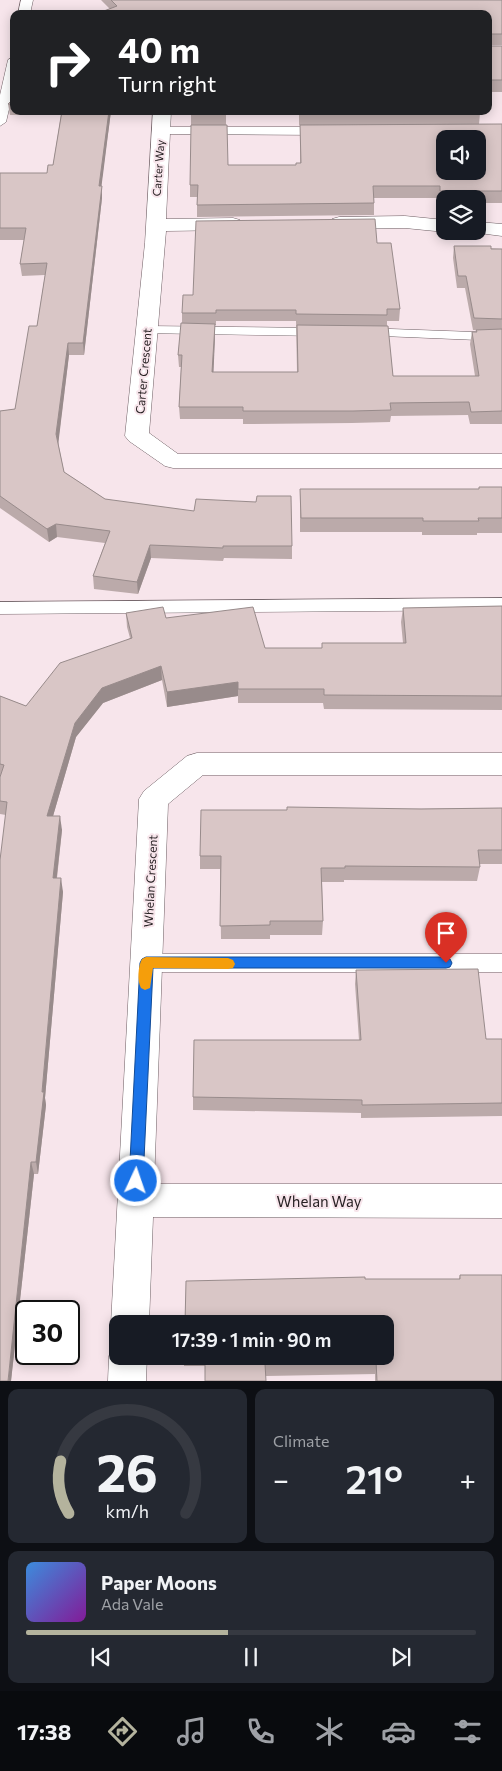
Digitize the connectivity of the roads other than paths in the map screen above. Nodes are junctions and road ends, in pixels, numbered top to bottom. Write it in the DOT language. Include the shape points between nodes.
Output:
graph roads {
  1 [pos="10,78"];
  2 [pos="162,115"];
  3 [pos="0,122"];
  4 [pos="332,130"];
  5 [pos="161,131"];
  6 [pos="317,223"];
  7 [pos="249,224"];
  8 [pos="155,225"];
  9 [pos="436,225"];
  10 [pos="486,229"];
  11 [pos="502,230"];
  12 [pos="146,330"];
  13 [pos="502,337"];
  14 [pos="502,461"];
  15 [pos="502,604"];
  16 [pos="0,608"];
  17 [pos="502,764"];
  18 [pos="146,963"];
  19 [pos="502,963"];
  20 [pos="135,1200"];
  21 [pos="502,1201"];
  22 [pos="130,1315"];
  23 [pos="128,1365"];
  24 [pos="127,1381"];
  1 -- 3 [label="lane"];
  2 -- 5 [label="street, Carter Way"];
  4 -- 5 [label="lane"];
  5 -- 8 [label="street, Carter Way"];
  6 -- 9 [label="street" via="405,222"];
  7 -- 8 [label="street"];
  8 -- 12 [label="street, Carter Crescent"];
  10 -- 11 [label="street"];
  12 -- 13 [label="lane"];
  12 -- 14 [label="street, Carter Crescent" via="137,436 173,461"];
  15 -- 16 [label="lane"];
  17 -- 18 [label="street, Whelan Crescent" via="197,764 154,799"];
  18 -- 19 [label="lane"];
  18 -- 20 [label="street, Whelan Crescent"];
  20 -- 21 [label="street, Whelan Way"];
  20 -- 22 [label="street, Whelan Crescent"];
  23 -- 24 [label="street"];
}
